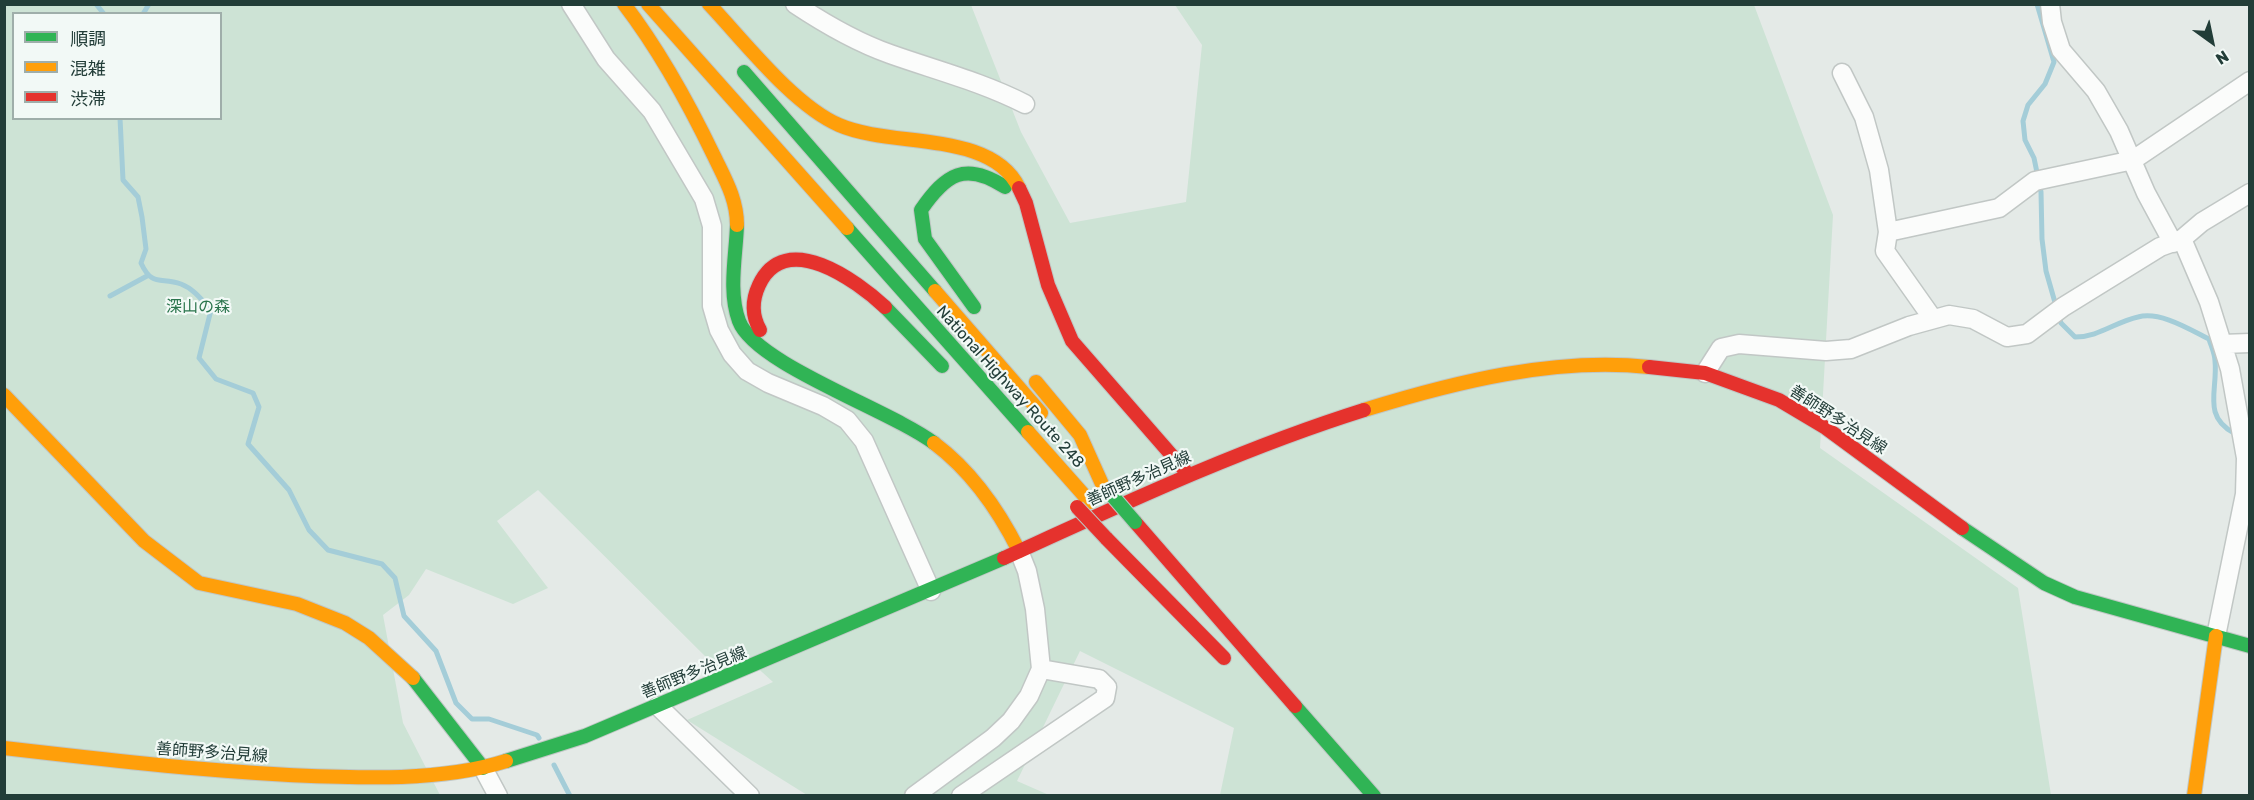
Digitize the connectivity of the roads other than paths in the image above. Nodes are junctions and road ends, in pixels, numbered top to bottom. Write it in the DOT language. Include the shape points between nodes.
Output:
graph roads {
  1 [pos="571,4"];
  2 [pos="624,4"];
  3 [pos="648,4"];
  4 [pos="709,4"];
  5 [pos="795,4"];
  6 [pos="2050,4"];
  7 [pos="733,59"];
  8 [pos="1842,73"];
  9 [pos="2250,81"];
  10 [pos="1025,104"];
  11 [pos="2133,160"];
  12 [pos="2250,193"];
  13 [pos="1026,203"];
  14 [pos="1888,232"];
  15 [pos="2177,241"];
  16 [pos="1934,319"];
  17 [pos="985,320"];
  18 [pos="2250,343"];
  19 [pos="2222,344"];
  20 [pos="778,357"];
  21 [pos="1029,373"];
  22 [pos="1705,373"];
  23 [pos="956,380"];
  24 [pos="4,394"];
  25 [pos="1047,420"];
  26 [pos="1071,447"];
  27 [pos="1030,456"];
  28 [pos="1188,474"];
  29 [pos="1106,488"];
  30 [pos="1084,505"];
  31 [pos="1019,551"];
  32 [pos="931,591"];
  33 [pos="2216,636"];
  34 [pos="2250,646"];
  35 [pos="1227,662"];
  36 [pos="1041,669"];
  37 [pos="658,706"];
  38 [pos="4,748"];
  39 [pos="483,768"];
  40 [pos="498,795"];
  41 [pos="750,795"];
  42 [pos="914,795"];
  43 [pos="961,795"];
  44 [pos="1374,795"];
  45 [pos="2194,795"];
  1 -- 32 [label="street" via="606,59 652,111 704,199 712,226 712,306 732,354 754,375 847,420 864,441"];
  2 -- 20 [label="main road" via="647,33 697,119 736,206 734,297 739,320 747,337 762,351"];
  3 -- 30 [label="main road, National Highway Route 248"];
  4 -- 13 [label="main road" via="800,100 838,125 874,137 960,147 993,159 1012,174"];
  5 -- 10 [label="street" via="832,28 887,53 1000,91"];
  6 -- 11 [label="street" via="2061,50 2096,91"];
  7 -- 25 [label="main road, National Highway Route 248"];
  8 -- 14 [label="street" via="1864,117 1879,170"];
  9 -- 11 [label="street"];
  11 -- 14 [label="street" via="2035,181 1999,207"];
  11 -- 15 [label="street" via="2146,193"];
  12 -- 15 [label="street"];
  13 -- 17 [label="main road" via="990,176 971,172 942,182 921,210 925,239"];
  13 -- 28 [label="main road" via="1048,285 1072,340"];
  14 -- 16 [label="street" via="1885,250"];
  15 -- 16 [label="street" via="2160,247 2027,334 2007,337 1973,319 1948,315"];
  15 -- 19 [label="street" via="2210,302"];
  16 -- 22 [label="street" via="1851,349 1826,351 1739,344 1721,348"];
  18 -- 19 [label="street"];
  19 -- 33 [label="street" via="2246,458 2246,495"];
  20 -- 23 [label="main road" via="758,327 753,310 755,291 765,272 783,262 802,259 830,265 855,280"];
  20 -- 31 [label="main road" via="926,437 995,510"];
  21 -- 29 [label="main road" via="1080,435"];
  22 -- 28 [label="main road, 善師野多治見線" via="1610,363 1557,367 1432,389 1287,434"];
  22 -- 33 [label="main road, 善師野多治見線" via="1779,400 1826,428 2044,583 2075,597"];
  24 -- 39 [label="main road" via="141,541 201,584 319,611 372,638 423,689"];
  26 -- 29 [label="main road, National Highway Route 248"];
  27 -- 30 [label="main road"];
  28 -- 31 [label="main road, 善師野多治見線"];
  29 -- 44 [label="main road, National Highway Route 248, bridge"];
  30 -- 35 [label="main road, National Highway Route 248"];
  31 -- 32 [label="main road, 善師野多治見線"];
  31 -- 36 [label="street" via="1035,609"];
  32 -- 37 [label="main road, 善師野多治見線"];
  33 -- 34 [label="main road, 善師野多治見線"];
  33 -- 45 [label="main road"];
  36 -- 42 [label="street" via="1029,696 1011,721"];
  36 -- 43 [label="street" via="1098,678 1107,687 1105,698"];
  37 -- 39 [label="main road, 善師野多治見線" via="585,736"];
  37 -- 41 [label="street"];
  38 -- 39 [label="main road, 善師野多治見線" via="183,769 332,777 389,777"];
  39 -- 40 [label="street"];
}
